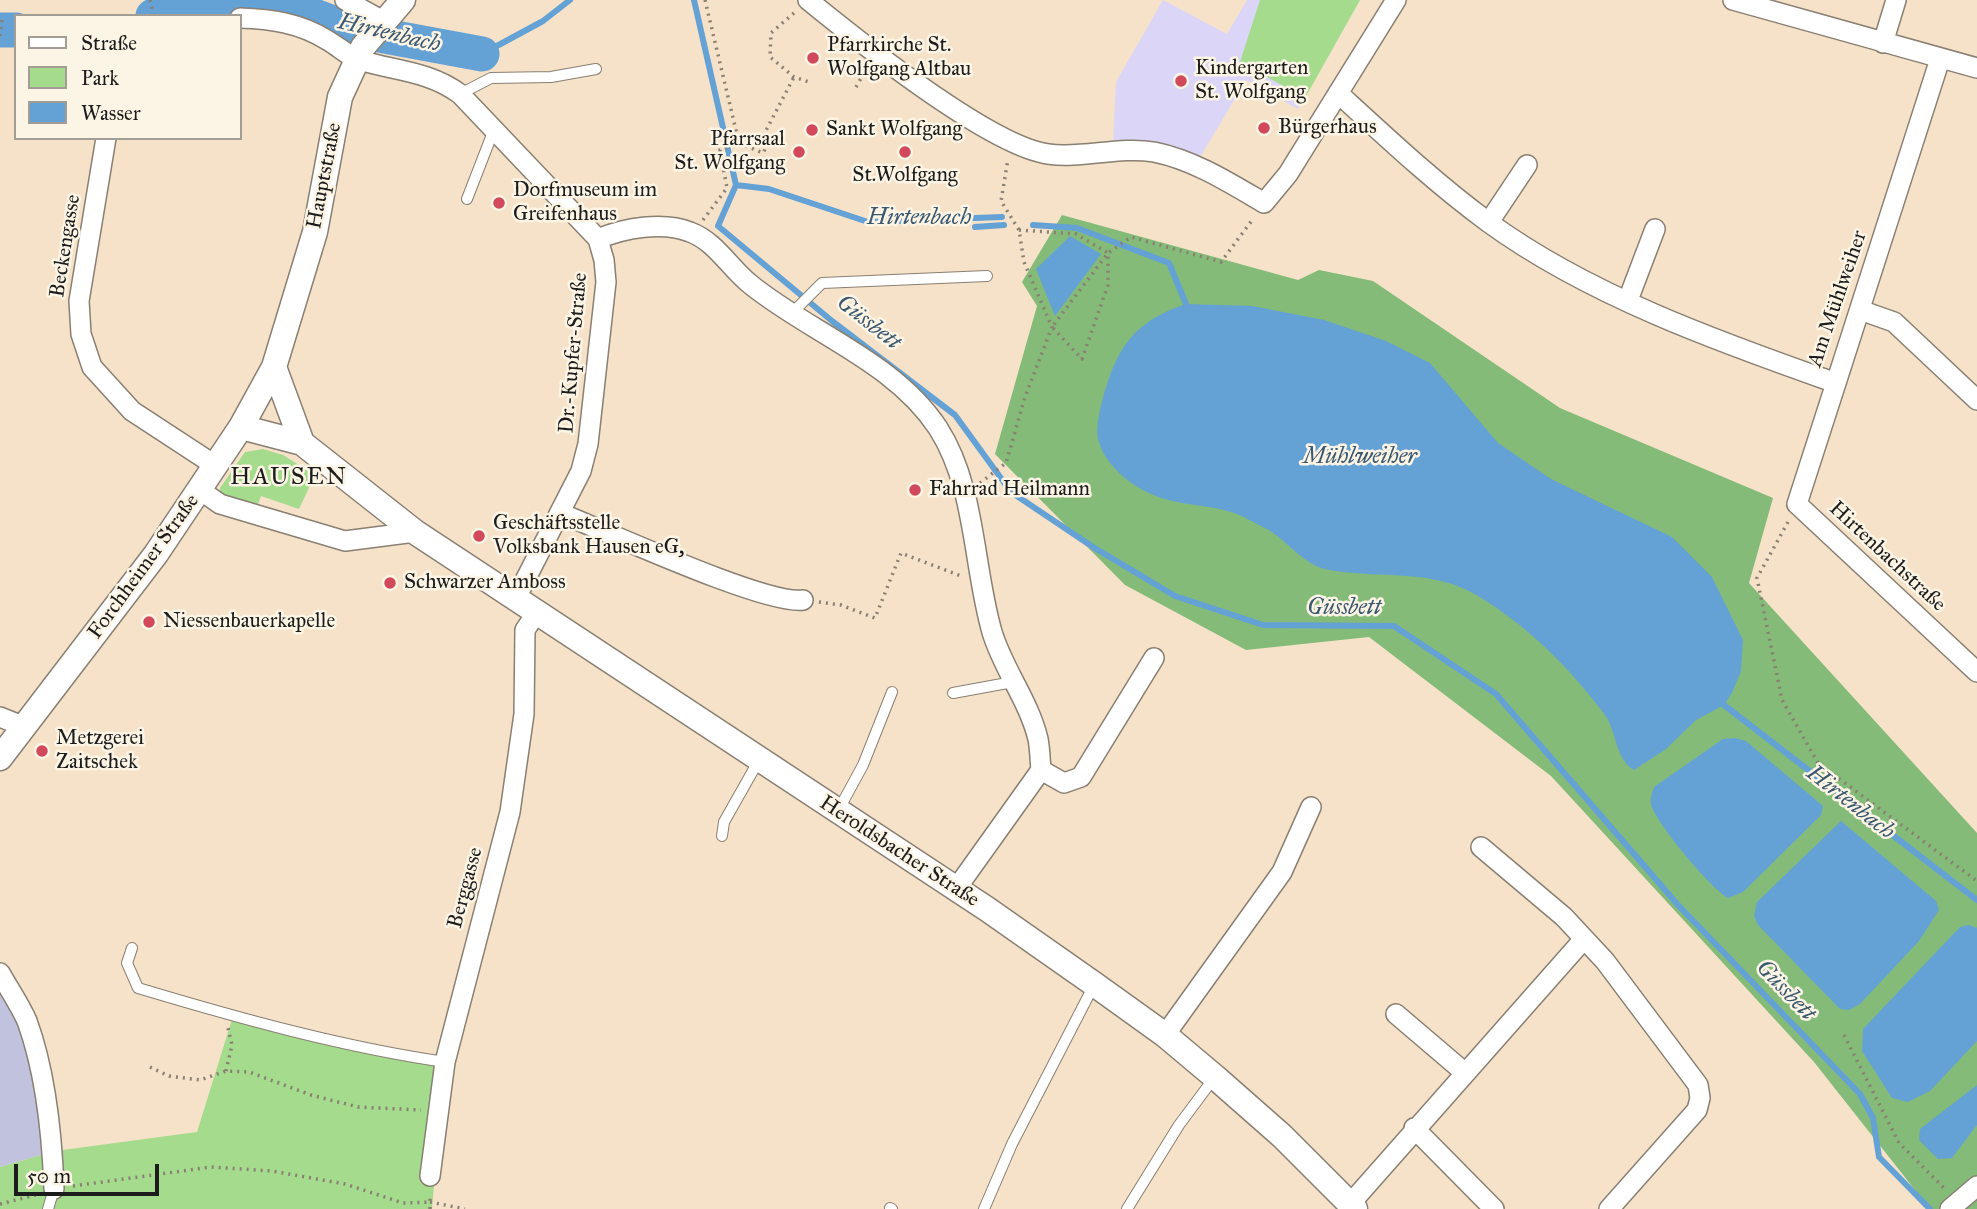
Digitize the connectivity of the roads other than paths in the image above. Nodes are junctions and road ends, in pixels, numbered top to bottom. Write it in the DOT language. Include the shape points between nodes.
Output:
graph roads {
  1 [pos="345,0"];
  2 [pos="403,0"];
  3 [pos="809,0"];
  4 [pos="1396,0"];
  5 [pos="1733,0"];
  6 [pos="1896,0"];
  7 [pos="242,18"];
  8 [pos="370,39"];
  9 [pos="1883,43"];
  10 [pos="1940,59"];
  11 [pos="1977,68"];
  12 [pos="596,69"];
  13 [pos="1338,93"];
  14 [pos="460,94"];
  15 [pos="493,132"];
  16 [pos="106,140"];
  17 [pos="1527,165"];
  18 [pos="467,199"];
  19 [pos="1489,222"];
  20 [pos="1655,229"];
  21 [pos="598,239"];
  22 [pos="987,276"];
  23 [pos="1628,300"];
  24 [pos="1860,310"];
  25 [pos="792,313"];
  26 [pos="274,366"];
  27 [pos="1836,383"];
  28 [pos="1977,400"];
  29 [pos="241,427"];
  30 [pos="302,443"];
  31 [pos="216,466"];
  32 [pos="200,490"];
  33 [pos="560,513"];
  34 [pos="415,532"];
  35 [pos="516,598"];
  36 [pos="803,600"];
  37 [pos="537,612"];
  38 [pos="1154,658"];
  39 [pos="1977,671"];
  40 [pos="1013,682"];
  41 [pos="892,692"];
  42 [pos="953,693"];
  43 [pos="0,717"];
  44 [pos="25,727"];
  45 [pos="0,758"];
  46 [pos="760,760"];
  47 [pos="1041,770"];
  48 [pos="1311,807"];
  49 [pos="838,811"];
  50 [pos="722,836"];
  51 [pos="1481,848"];
  52 [pos="956,889"];
  53 [pos="1584,939"];
  54 [pos="132,948"];
  55 [pos="0,973"];
  56 [pos="1094,984"];
  57 [pos="1396,1014"];
  58 [pos="1165,1035"];
  59 [pos="445,1062"];
  60 [pos="1464,1072"];
  61 [pos="1215,1077"];
  62 [pos="1415,1128"];
  63 [pos="430,1176"];
  64 [pos="1977,1186"];
  65 [pos="54,1189"];
  66 [pos="1955,1205"];
  67 [pos="1353,1206"];
  68 [pos="48,1209"];
  69 [pos="984,1209"];
  70 [pos="1127,1209"];
  71 [pos="1494,1209"];
  72 [pos="1609,1209"];
  1 -- 8 [label="street"];
  2 -- 8 [label="street, Hauptstraße"];
  3 -- 13 [label="street" via="1011,144 1049,155 1153,152 1207,170 1264,203 1288,174"];
  4 -- 13 [label="street"];
  5 -- 9 [label="street"];
  6 -- 9 [label="street"];
  7 -- 8 [label="street" via="278,19 325,38"];
  8 -- 14 [label="street"];
  8 -- 26 [label="street, Hauptstraße" via="340,97 315,232"];
  9 -- 10 [label="street"];
  10 -- 11 [label="street"];
  10 -- 24 [label="street, Am Mühlweiher"];
  12 -- 14 [label="lane" via="551,77 491,78"];
  13 -- 19 [label="street, Am Mühlweiher"];
  14 -- 15 [label="street"];
  15 -- 18 [label="lane"];
  15 -- 21 [label="street"];
  16 -- 31 [label="street, Beckengasse" via="79,301 81,334 92,367 132,411"];
  17 -- 19 [label="street"];
  19 -- 23 [label="street, Am Mühlweiher" via="1553,262"];
  20 -- 23 [label="street"];
  21 -- 25 [label="street" via="619,230 676,227 694,233 750,284"];
  21 -- 33 [label="street, Dr.-Kupfer-Straße" via="606,282 588,444 581,471"];
  22 -- 25 [label="lane" via="822,284"];
  23 -- 27 [label="street, Am Mühlweiher" via="1755,355"];
  24 -- 27 [label="street, Am Mühlweiher"];
  24 -- 28 [label="street" via="1894,322"];
  25 -- 40 [label="street" via="906,391 937,427 954,457 964,490 979,583 993,635"];
  26 -- 29 [label="street, Forchheimer Straße"];
  26 -- 30 [label="street"];
  27 -- 39 [label="street, Hirtenbachstraße" via="1797,504"];
  29 -- 30 [label="street, Heroldsbacher Straße"];
  29 -- 31 [label="street, Forchheimer Straße"];
  30 -- 34 [label="street, Heroldsbacher Straße"];
  31 -- 32 [label="street, Forchheimer Straße"];
  32 -- 34 [label="street" via="220,504 345,541"];
  32 -- 44 [label="street, Forchheimer Straße"];
  33 -- 35 [label="street, Dr.-Kupfer-Straße"];
  33 -- 36 [label="street" via="789,602"];
  34 -- 35 [label="street, Heroldsbacher Straße"];
  35 -- 37 [label="street, Heroldsbacher Straße"];
  37 -- 46 [label="street, Heroldsbacher Straße"];
  37 -- 59 [label="street, Berggasse" via="525,630 524,714 510,812"];
  38 -- 47 [label="street" via="1082,777 1064,783"];
  40 -- 42 [label="lane"];
  40 -- 47 [label="street" via="1038,739"];
  41 -- 49 [label="lane" via="863,765"];
  43 -- 44 [label="street"];
  44 -- 45 [label="street, Forchheimer Straße"];
  46 -- 49 [label="street, Heroldsbacher Straße"];
  46 -- 50 [label="lane" via="724,822"];
  47 -- 52 [label="street"];
  48 -- 58 [label="street" via="1282,873"];
  49 -- 52 [label="street, Heroldsbacher Straße"];
  51 -- 53 [label="street"];
  52 -- 56 [label="street, Heroldsbacher Straße"];
  53 -- 60 [label="street"];
  53 -- 72 [label="street" via="1698,1085 1700,1098 1697,1110"];
  54 -- 59 [label="lane" via="127,962 138,988 225,1014"];
  55 -- 65 [label="street" via="26,1019 38,1056"];
  56 -- 58 [label="street, Heroldsbacher Straße"];
  56 -- 69 [label="lane"];
  57 -- 60 [label="street"];
  58 -- 61 [label="street, Heroldsbacher Straße"];
  59 -- 63 [label="street, Berggasse"];
  60 -- 62 [label="street"];
  61 -- 67 [label="street, Heroldsbacher Straße"];
  61 -- 70 [label="lane"];
  62 -- 67 [label="street"];
  62 -- 71 [label="street"];
  64 -- 66 [label="street"];
  65 -- 68 [label="lane"];
}
